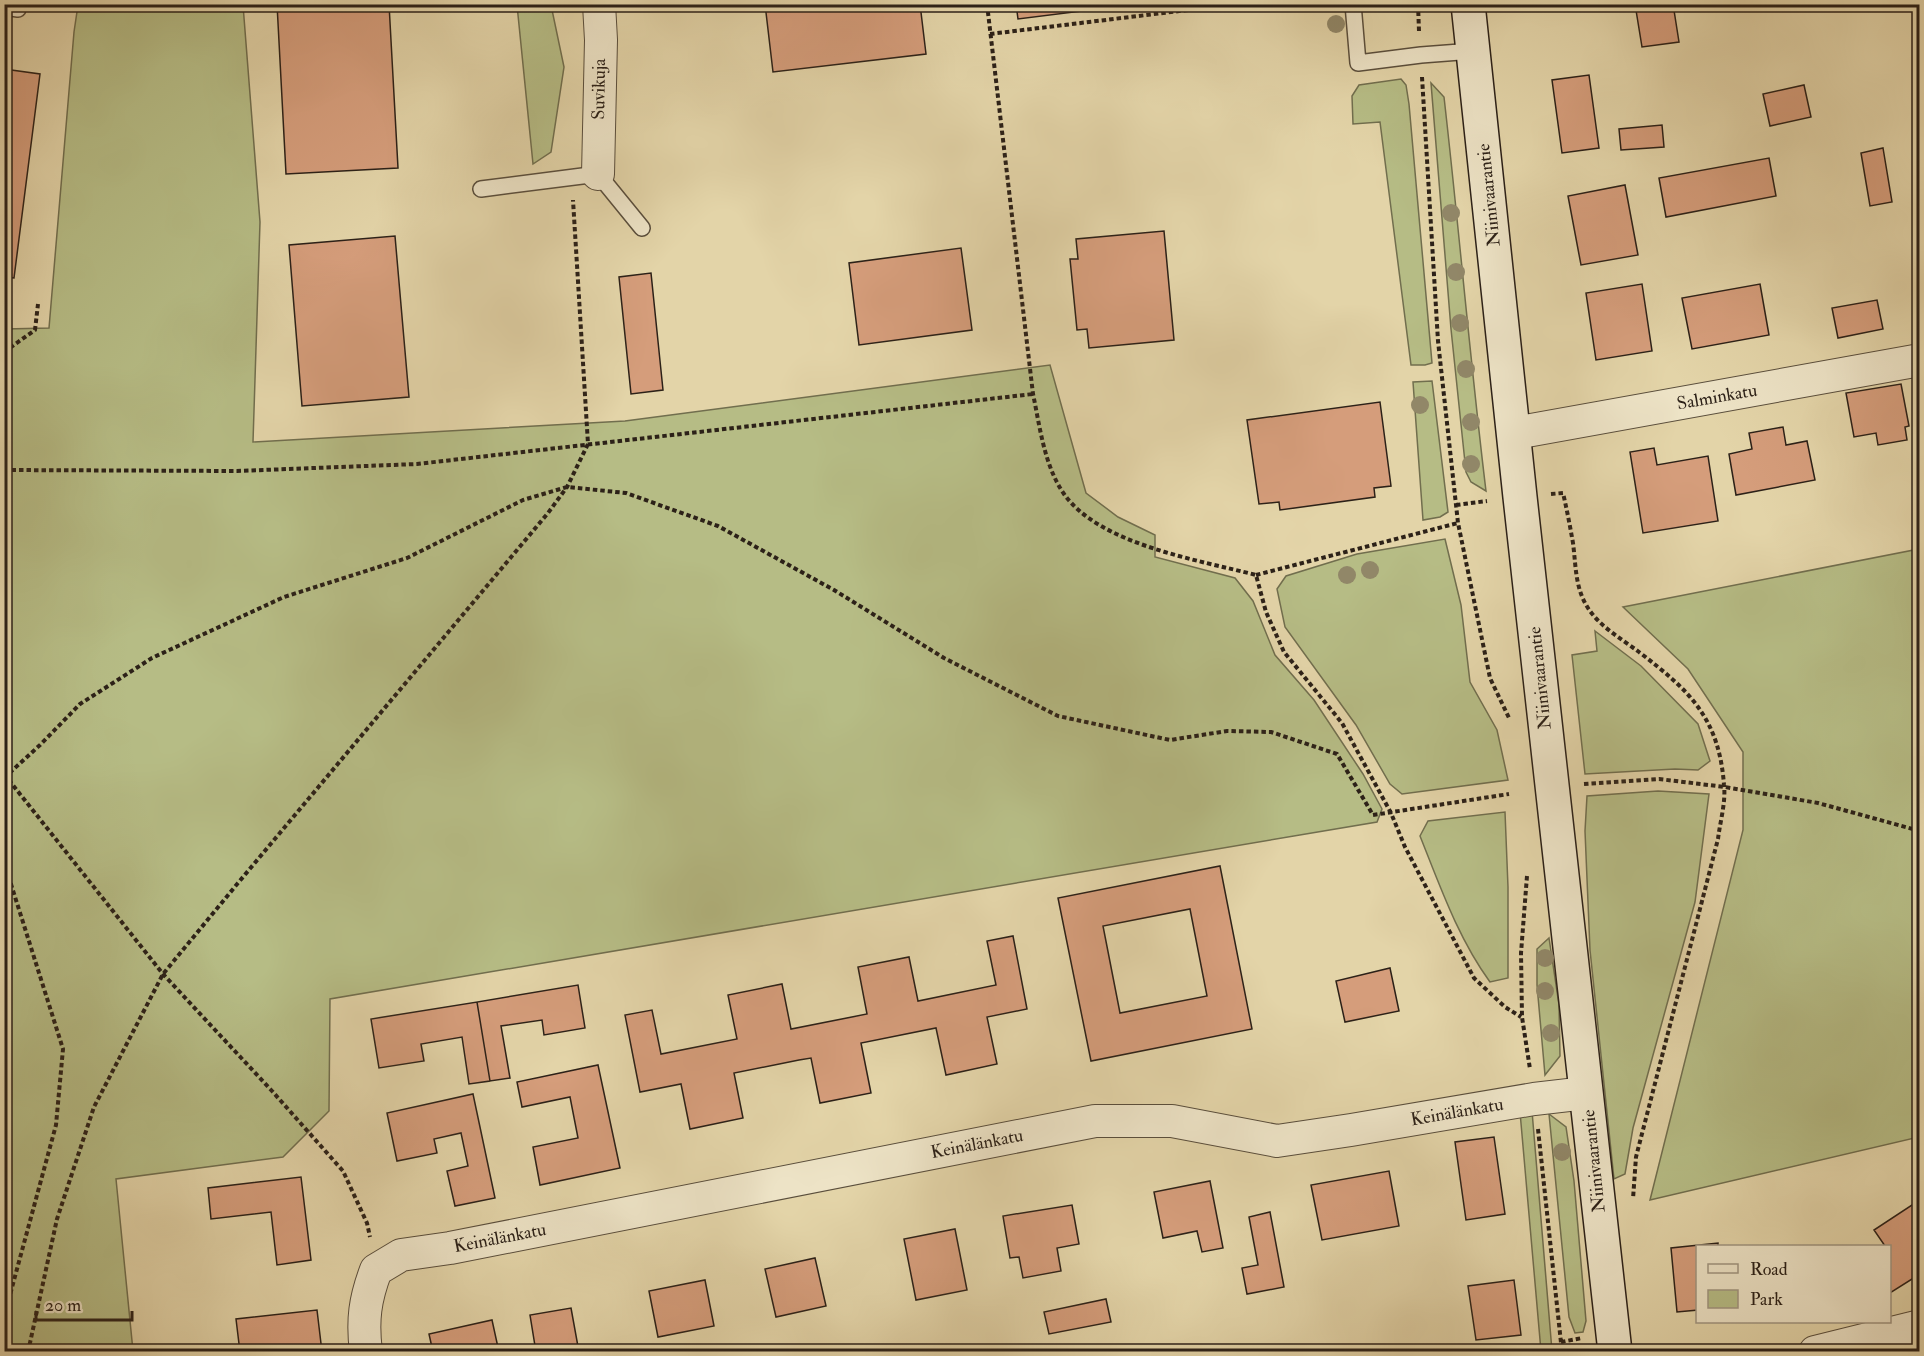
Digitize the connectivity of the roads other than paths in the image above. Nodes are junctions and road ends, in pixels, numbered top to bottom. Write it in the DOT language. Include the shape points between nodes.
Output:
graph roads {
  1 [pos="599,4"];
  2 [pos="1353,4"];
  3 [pos="1468,4"];
  4 [pos="1473,51"];
  5 [pos="585,176"];
  6 [pos="481,189"];
  7 [pos="642,228"];
  8 [pos="1920,360"];
  9 [pos="1515,433"];
  10 [pos="1586,1093"];
  11 [pos="1920,1326"];
  12 [pos="366,1352"];
  13 [pos="1615,1352"];
  14 [pos="1815,1352"];
  1 -- 5 [label="street, Suvikuja" via="600,40"];
  2 -- 4 [label="lane" via="1358,63"];
  3 -- 4 [label="main road, Niinivaarantie"];
  4 -- 9 [label="main road, Niinivaarantie"];
  5 -- 6 [label="lane"];
  5 -- 7 [label="lane"];
  8 -- 9 [label="street, Salminkatu"];
  9 -- 10 [label="main road, Niinivaarantie"];
  10 -- 12 [label="street, Keinälänkatu" via="1277,1141 1172,1121 1095,1121 400,1255 376,1270 365,1300"];
  10 -- 13 [label="main road, Niinivaarantie"];
  11 -- 14 [label="street"];
}
